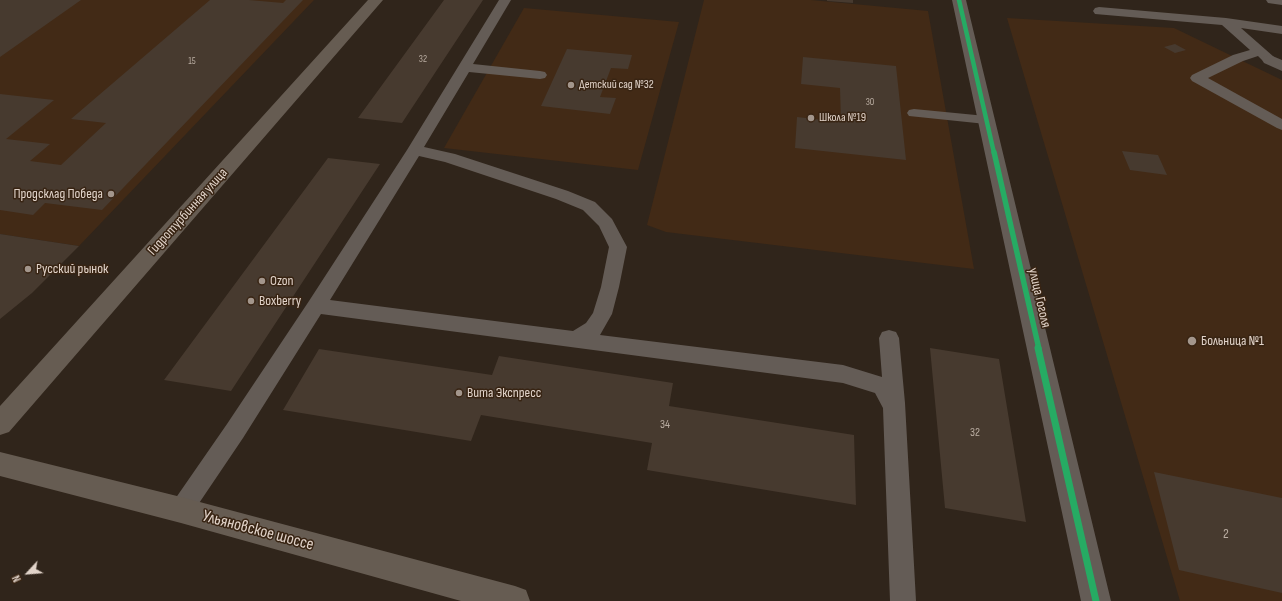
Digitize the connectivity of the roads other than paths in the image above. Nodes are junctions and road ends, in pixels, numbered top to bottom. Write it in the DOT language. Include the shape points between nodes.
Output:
graph roads {
  1 [pos="376,0"];
  2 [pos="504,0"];
  3 [pos="959,0"];
  4 [pos="1272,0"];
  5 [pos="1282,1"];
  6 [pos="1099,11"];
  7 [pos="1226,22"];
  8 [pos="1282,30"];
  9 [pos="1271,59"];
  10 [pos="464,67"];
  11 [pos="540,75"];
  12 [pos="914,113"];
  13 [pos="986,120"];
  14 [pos="1282,125"];
  15 [pos="415,150"];
  16 [pos="316,306"];
  17 [pos="889,338"];
  18 [pos="576,339"];
  19 [pos="894,407"];
  20 [pos="0,424"];
  21 [pos="0,464"];
  22 [pos="181,510"];
  23 [pos="515,601"];
  24 [pos="903,601"];
  25 [pos="1096,601"];
  1 -- 20 [label="main road, Гидротурбинная улица"];
  2 -- 10 [label="lane"];
  3 -- 13 [label="street, улица Гоголя"];
  4 -- 5 [label="lane"];
  6 -- 7 [label="lane"];
  7 -- 8 [label="lane"];
  7 -- 9 [label="lane"];
  9 -- 14 [label="lane" via="1238,58 1197,78"];
  10 -- 11 [label="lane"];
  10 -- 15 [label="lane"];
  12 -- 13 [label="lane"];
  13 -- 25 [label="street, улица Гоголя"];
  15 -- 16 [label="lane"];
  15 -- 18 [label="lane" via="449,158 562,195 589,206 606,223 618,247 608,294 602,314 592,329"];
  16 -- 18 [label="lane"];
  16 -- 22 [label="lane"];
  17 -- 19 [label="lane"];
  18 -- 19 [label="lane" via="843,374 882,386"];
  19 -- 24 [label="lane"];
  21 -- 22 [label="main road, Ульяновское шоссе"];
  22 -- 23 [label="main road, Ульяновское шоссе"];
}
